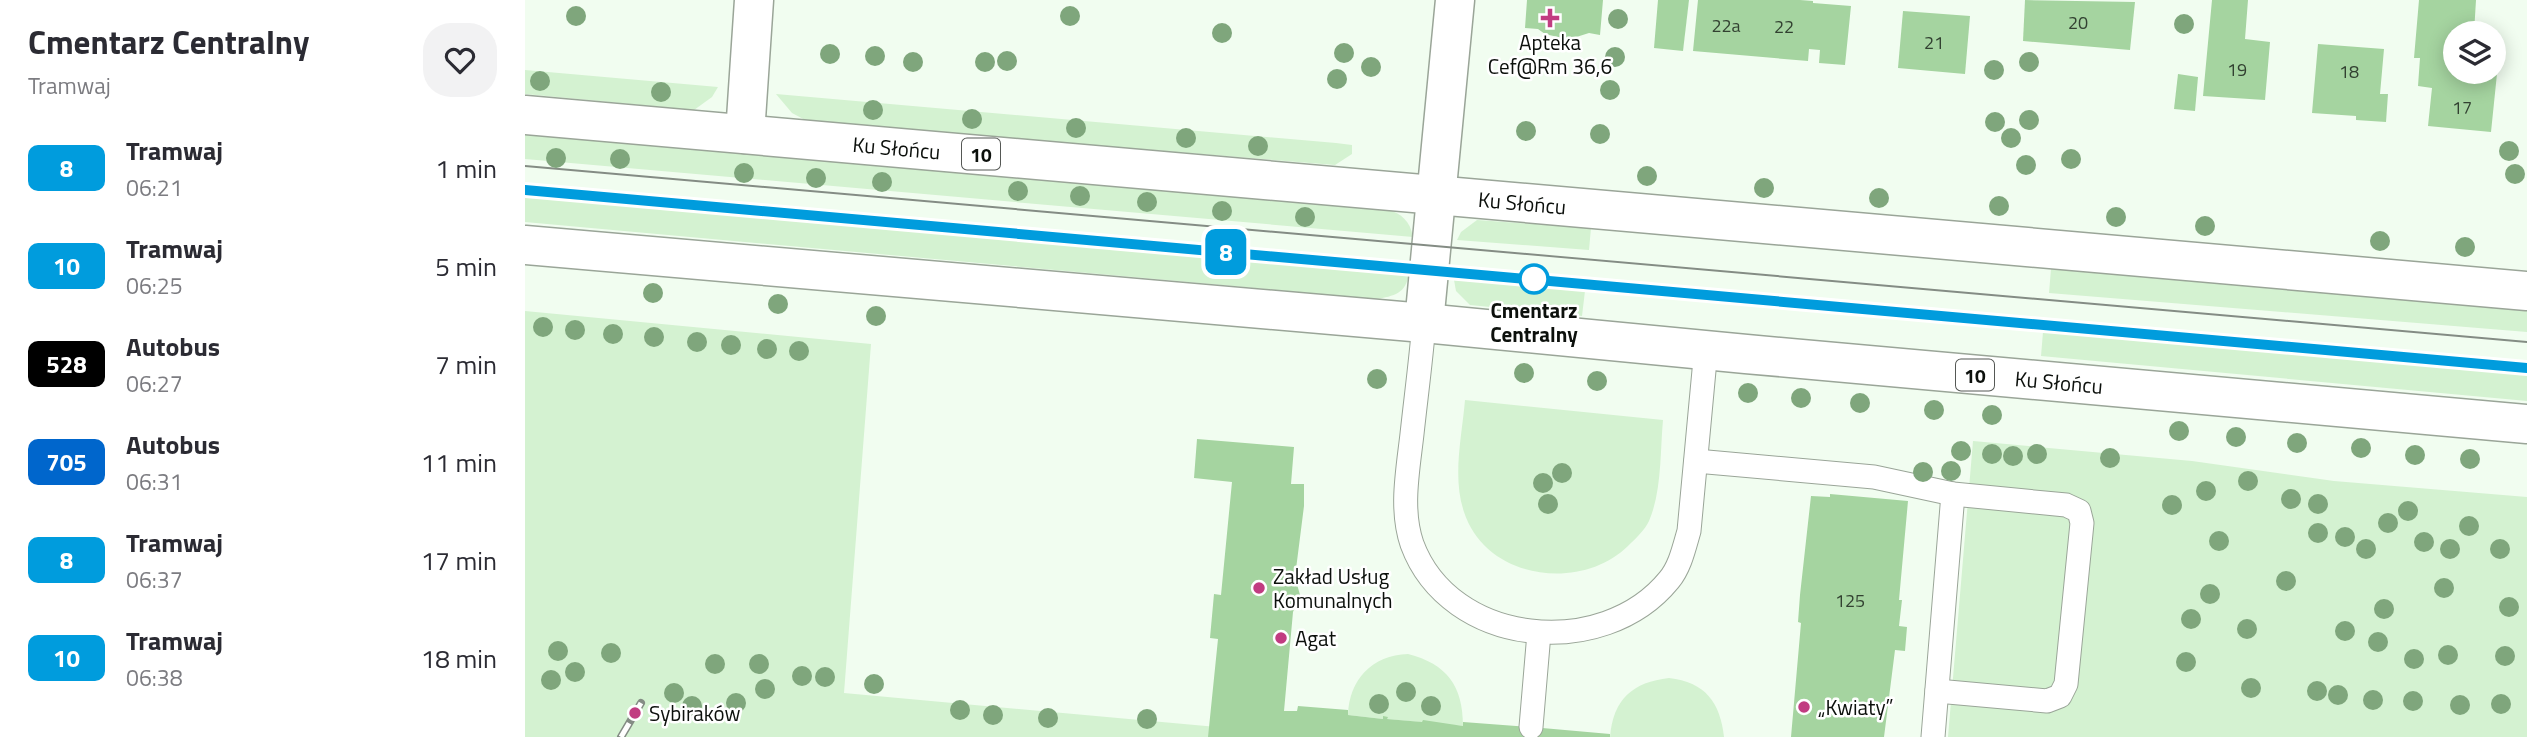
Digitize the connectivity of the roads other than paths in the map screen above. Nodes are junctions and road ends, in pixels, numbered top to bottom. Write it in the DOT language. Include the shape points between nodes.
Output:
graph roads {
  1 [pos="754,0"];
  2 [pos="1455,0"];
  3 [pos="525,115"];
  4 [pos="745,134"];
  5 [pos="1436,194"];
  6 [pos="525,245"];
  7 [pos="2527,291"];
  8 [pos="1424,323"];
  9 [pos="1706,349"];
  10 [pos="2527,424"];
  11 [pos="1696,461"];
  12 [pos="1953,494"];
  13 [pos="1539,633"];
  14 [pos="1937,691"];
  15 [pos="1531,727"];
  16 [pos="1933,737"];
  1 -- 4 [label="main road"];
  2 -- 5 [label="main road"];
  3 -- 4 [label="main road, Ku Słońcu / 10"];
  4 -- 5 [label="main road, Ku Słońcu / 10"];
  5 -- 7 [label="main road, Ku Słońcu / 10"];
  5 -- 8 [label="main road"];
  6 -- 8 [label="main road, Ku Słońcu / 10"];
  8 -- 9 [label="main road, Ku Słońcu / 10"];
  8 -- 13 [label="lane" via="1406,485 1412,543 1421,563 1453,600 1483,618"];
  9 -- 10 [label="main road, Ku Słońcu / 10"];
  9 -- 11 [label="lane"];
  11 -- 12 [label="lane" via="1874,477"];
  11 -- 13 [label="lane" via="1689,531 1670,579 1629,613 1605,624 1575,632"];
  12 -- 14 [label="lane"];
  12 -- 14 [label="lane" via="2066,505 2079,511 2081,523 2066,684 2060,696 2047,701"];
  13 -- 15 [label="lane"];
  14 -- 16 [label="lane"];
}
